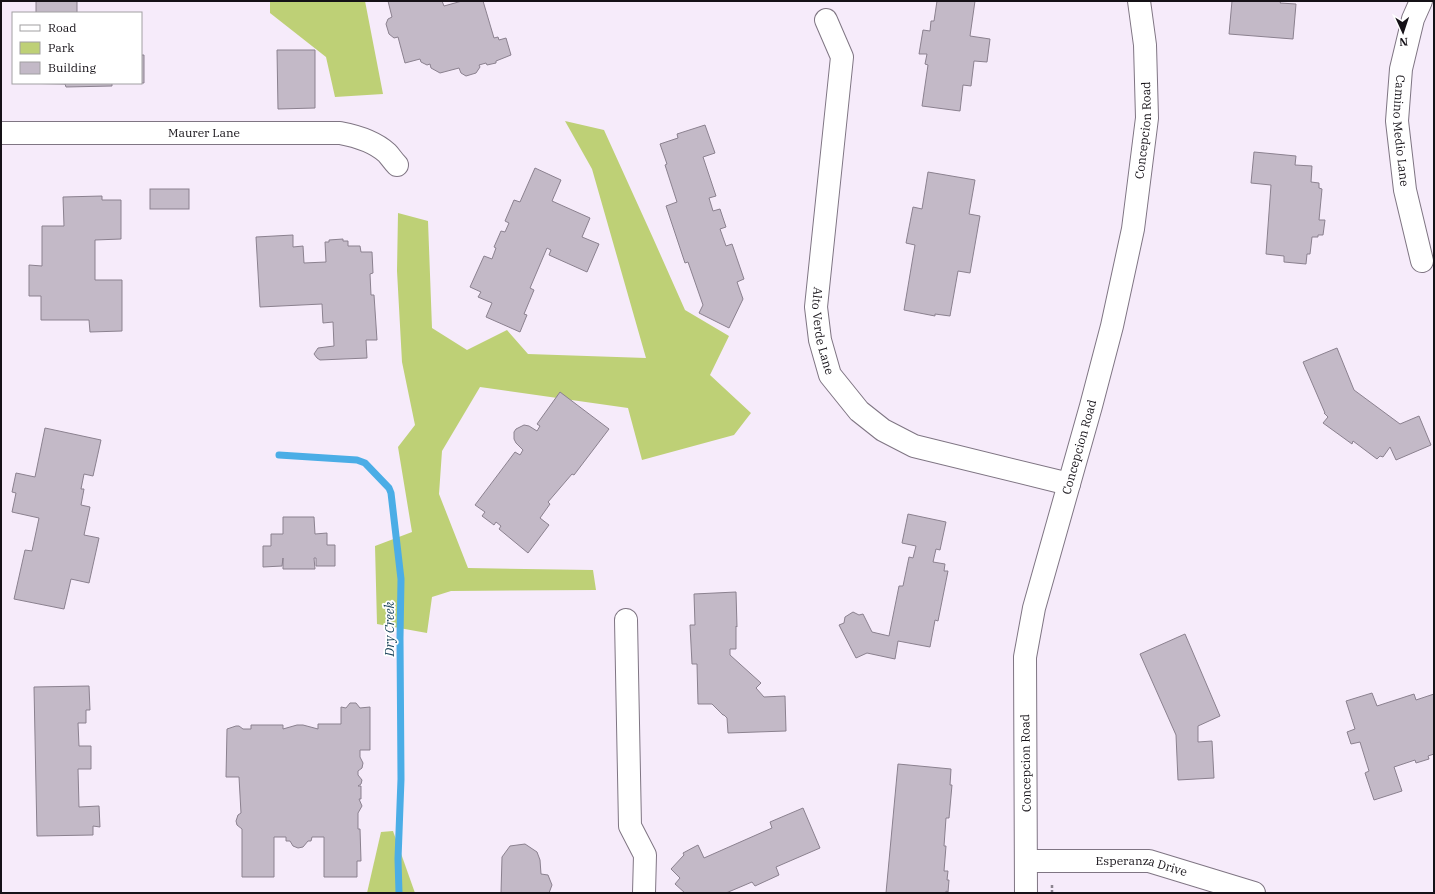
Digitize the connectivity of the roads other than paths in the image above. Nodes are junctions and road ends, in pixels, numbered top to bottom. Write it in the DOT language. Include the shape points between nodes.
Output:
graph roads {
  1 [pos="1139,1"];
  2 [pos="1421,1"];
  3 [pos="826,20"];
  4 [pos="1,132"];
  5 [pos="397,165"];
  6 [pos="1422,261"];
  7 [pos="1069,484"];
  8 [pos="626,620"];
  9 [pos="1026,861"];
  10 [pos="644,893"];
  11 [pos="1026,893"];
  12 [pos="1254,893"];
  1 -- 7 [label="street, Concepcion Road" via="1145,45 1147,118 1133,229 1112,326"];
  2 -- 6 [label="street, Camino Medio Lane" via="1413,19 1401,69 1397,121 1404,190"];
  3 -- 7 [label="street, Alto Verde Lane" via="842,57 816,307 820,340 830,375 859,411 883,430 914,446"];
  4 -- 5 [label="street, Maurer Lane" via="340,133 373,144 386,152"];
  7 -- 9 [label="street, Concepcion Road" via="1034,608 1025,657"];
  8 -- 10 [label="street" via="630,826 645,855"];
  9 -- 11 [label="street, Concepcion Road"];
  9 -- 12 [label="street, Esperanza Drive" via="1149,861"];
}
